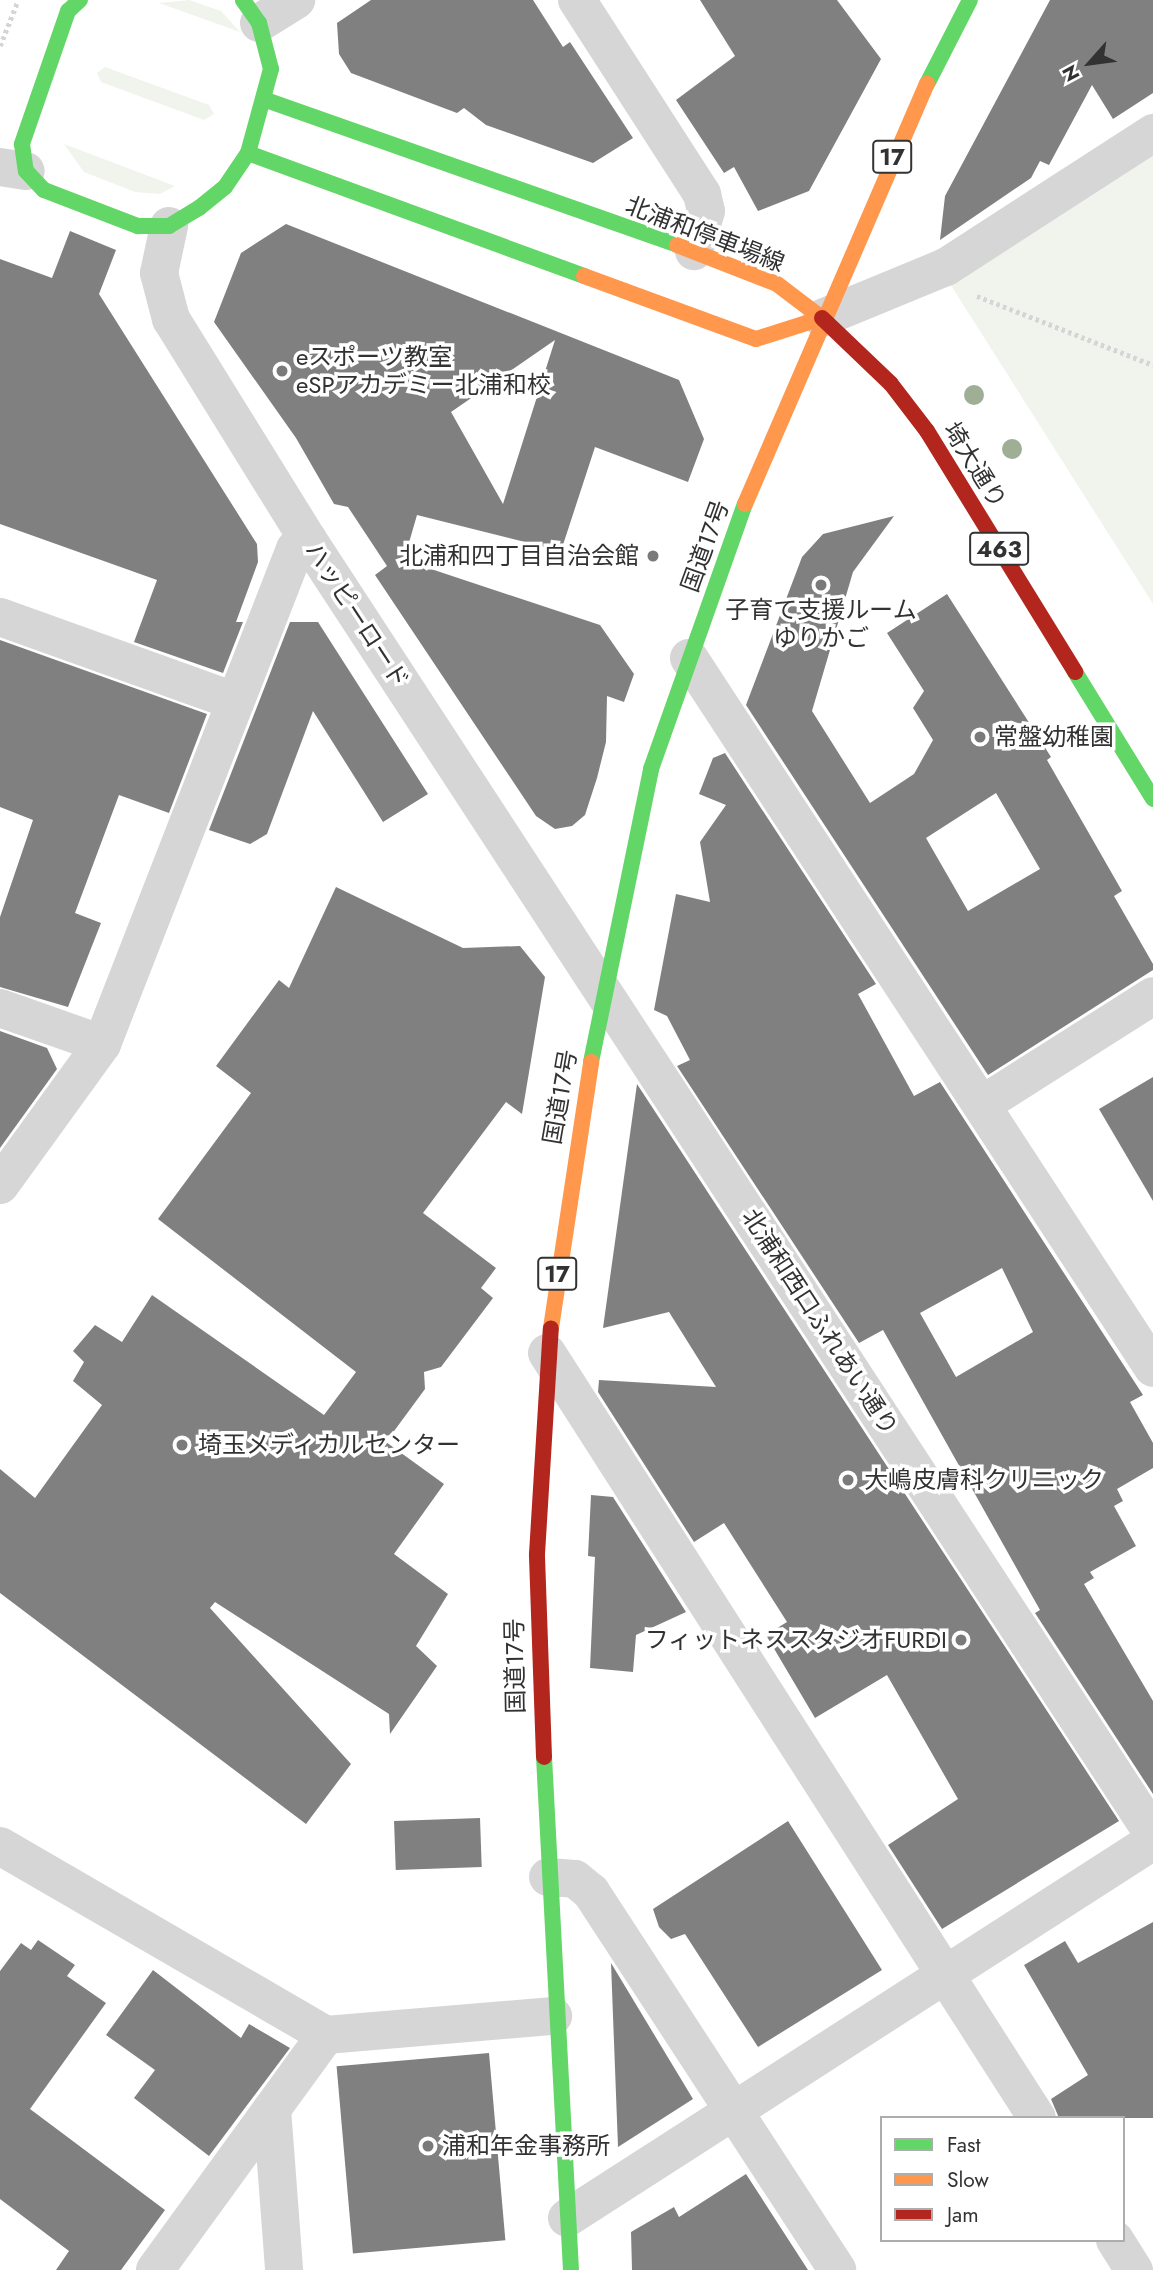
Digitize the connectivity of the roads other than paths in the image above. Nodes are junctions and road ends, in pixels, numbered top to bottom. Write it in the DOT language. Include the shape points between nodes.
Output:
graph roads {
  1 [pos="80,0"];
  2 [pos="296,0"];
  3 [pos="577,0"];
  4 [pos="970,0"];
  5 [pos="251,11"];
  6 [pos="266,100"];
  7 [pos="1153,133"];
  8 [pos="248,153"];
  9 [pos="13,169"];
  10 [pos="169,226"];
  11 [pos="694,251"];
  12 [pos="822,318"];
  13 [pos="308,540"];
  14 [pos="0,617"];
  15 [pos="689,658"];
  16 [pos="235,701"];
  17 [pos="1153,799"];
  18 [pos="602,987"];
  19 [pos="1153,996"];
  20 [pos="0,1008"];
  21 [pos="102,1044"];
  22 [pos="983,1104"];
  23 [pos="0,1185"];
  24 [pos="547,1353"];
  25 [pos="1153,1368"];
  26 [pos="1153,1834"];
  27 [pos="1153,1841"];
  28 [pos="0,1846"];
  29 [pos="548,1877"];
  30 [pos="945,1974"];
  31 [pos="553,2016"];
  32 [pos="326,2035"];
  33 [pos="272,2109"];
  34 [pos="733,2110"];
  35 [pos="1036,2116"];
  36 [pos="567,2218"];
  37 [pos="1116,2242"];
  38 [pos="155,2270"];
  39 [pos="284,2270"];
  40 [pos="571,2270"];
  41 [pos="837,2270"];
  42 [pos="1134,2270"];
  1 -- 9 [label="main road" via="68,11"];
  2 -- 5 [label="street"];
  3 -- 11 [label="street" via="702,194 706,211"];
  4 -- 12 [label="main road, 国道17号 / 17"];
  5 -- 6 [label="main road" via="271,69"];
  6 -- 8 [label="main road"];
  6 -- 11 [label="main road, 北浦和停車場線"];
  7 -- 12 [label="street" via="946,267"];
  8 -- 10 [label="main road" via="225,187"];
  8 -- 12 [label="main road" via="756,340"];
  9 -- 10 [label="main road" via="44,190 138,226"];
  10 -- 13 [label="street, ハッピーロード" via="159,273 171,318"];
  11 -- 12 [label="main road, 北浦和停車場線" via="777,284"];
  12 -- 15 [label="main road, 国道17号 / 17"];
  12 -- 17 [label="main road, 埼大通り / 463" via="891,384 927,431"];
  13 -- 16 [label="street" via="295,549"];
  13 -- 18 [label="street, ハッピーロード"];
  14 -- 16 [label="street"];
  15 -- 18 [label="main road, 国道17号 / 17" via="651,769"];
  15 -- 22 [label="street"];
  16 -- 21 [label="street"];
  18 -- 24 [label="main road, 国道17号 / 17"];
  18 -- 26 [label="street, 北浦和西口ふれあい通り"];
  19 -- 22 [label="street"];
  20 -- 21 [label="street"];
  21 -- 23 [label="street"];
  22 -- 25 [label="street"];
  24 -- 29 [label="main road, 国道17号 / 17" via="537,1567"];
  24 -- 30 [label="street"];
  27 -- 30 [label="street"];
  28 -- 32 [label="street"];
  29 -- 31 [label="main road, 国道17号 / 17"];
  29 -- 34 [label="street" via="575,1879 591,1892"];
  30 -- 34 [label="street"];
  30 -- 35 [label="street"];
  31 -- 32 [label="street"];
  31 -- 36 [label="main road, 国道17号 / 17"];
  32 -- 33 [label="street"];
  33 -- 38 [label="street"];
  33 -- 39 [label="street"];
  34 -- 36 [label="street"];
  34 -- 41 [label="street"];
  36 -- 40 [label="main road, 国道17号 / 17"];
  37 -- 42 [label="street"];
}
